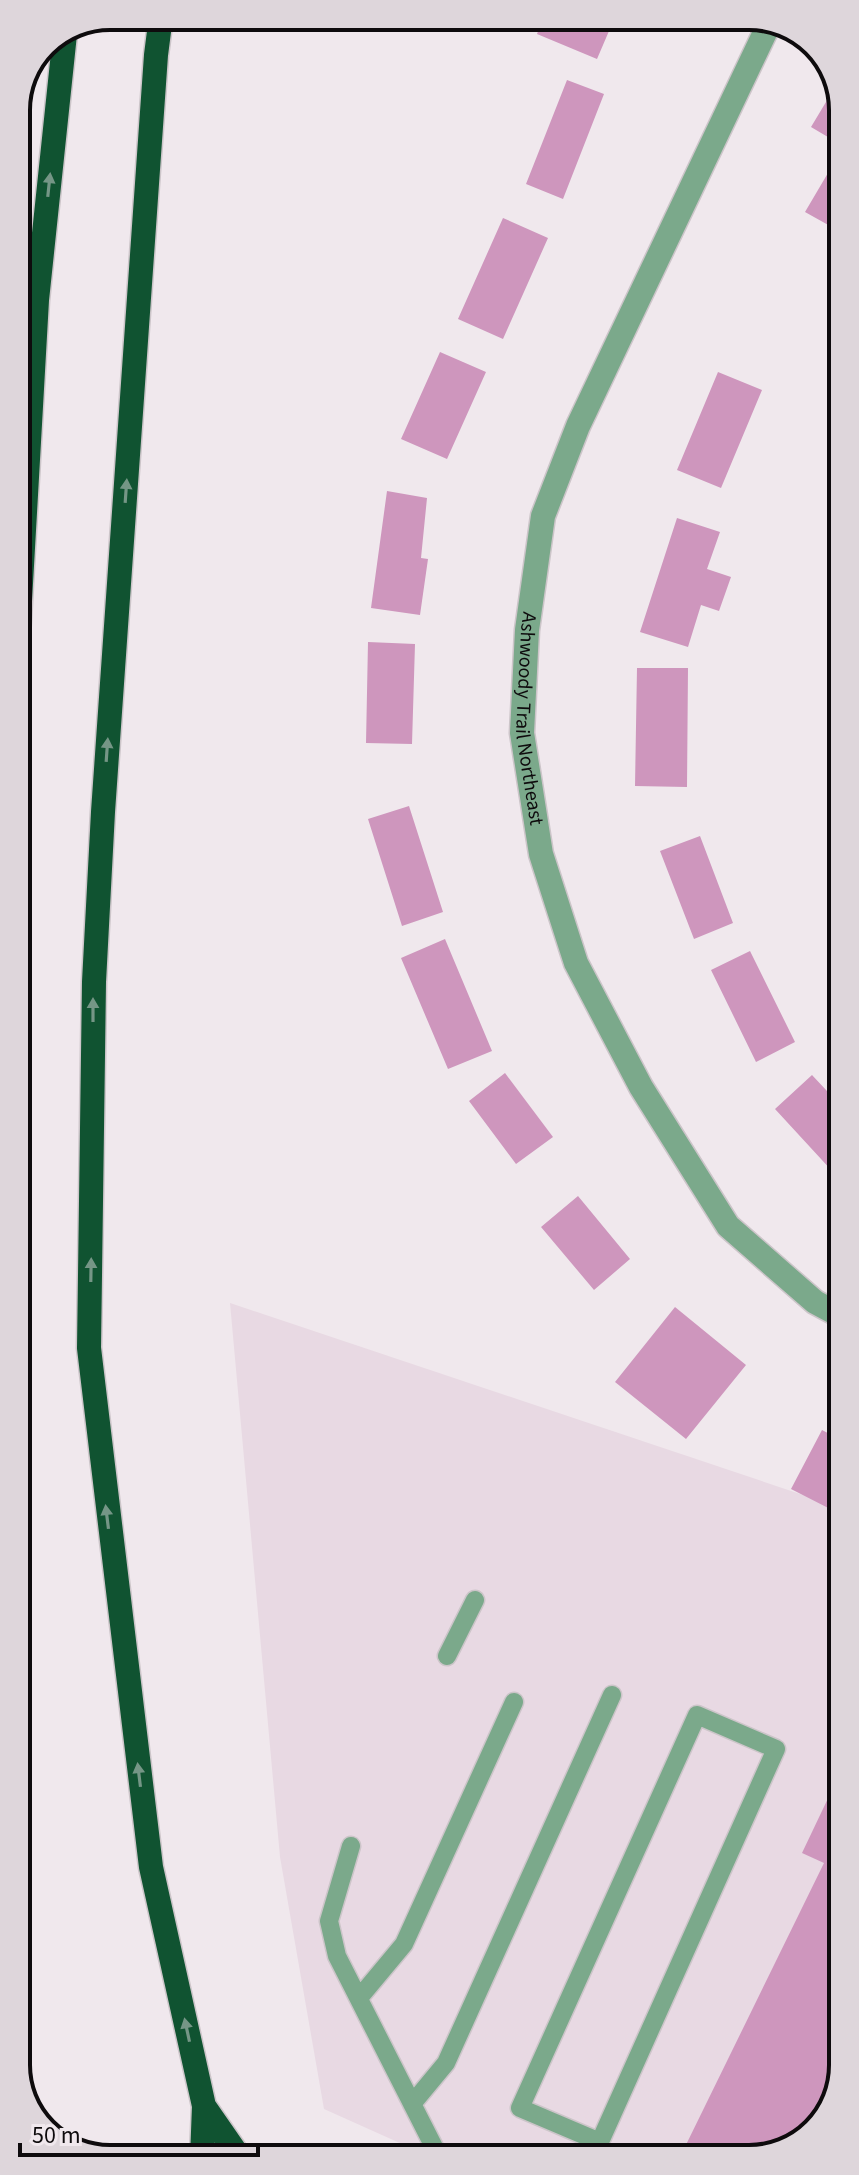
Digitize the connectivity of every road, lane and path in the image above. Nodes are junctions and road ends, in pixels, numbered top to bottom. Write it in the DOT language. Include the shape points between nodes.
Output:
graph roads {
  1 [pos="159,30"];
  2 [pos="765,32"];
  3 [pos="64,45"];
  4 [pos="30,424"];
  5 [pos="829,1310"];
  6 [pos="475,1600"];
  7 [pos="447,1656"];
  8 [pos="612,1695"];
  9 [pos="514,1702"];
  10 [pos="351,1846"];
  11 [pos="359,1998"];
  12 [pos="412,2104"];
  13 [pos="204,2106"];
  14 [pos="202,2145"];
  15 [pos="231,2145"];
  16 [pos="433,2145"];
  17 [pos="589,2145"];
  18 [pos="599,2145"];
  13 -- 1 [label="highway, one-way" via="151,1867 89,1348 96,935"];
  2 -- 5 [label="street, Ashwoody Trail Northeast" via="578,426 543,516 527,630 522,733 541,854 576,963 641,1087 728,1226"];
  4 -- 3 [label="highway, one-way" via="37,300"];
  6 -- 7 [label="lane"];
  8 -- 12 [label="lane" via="446,2063"];
  9 -- 11 [label="lane" via="404,1944"];
  10 -- 11 [label="lane" via="329,1921 337,1956"];
  11 -- 12 [label="lane"];
  12 -- 16 [label="lane"];
  13 -- 14 [label="highway"];
  13 -- 15 [label="highway"];
  17 -- 18 [label="lane" via="520,2108 697,1715 776,1749"];
}
